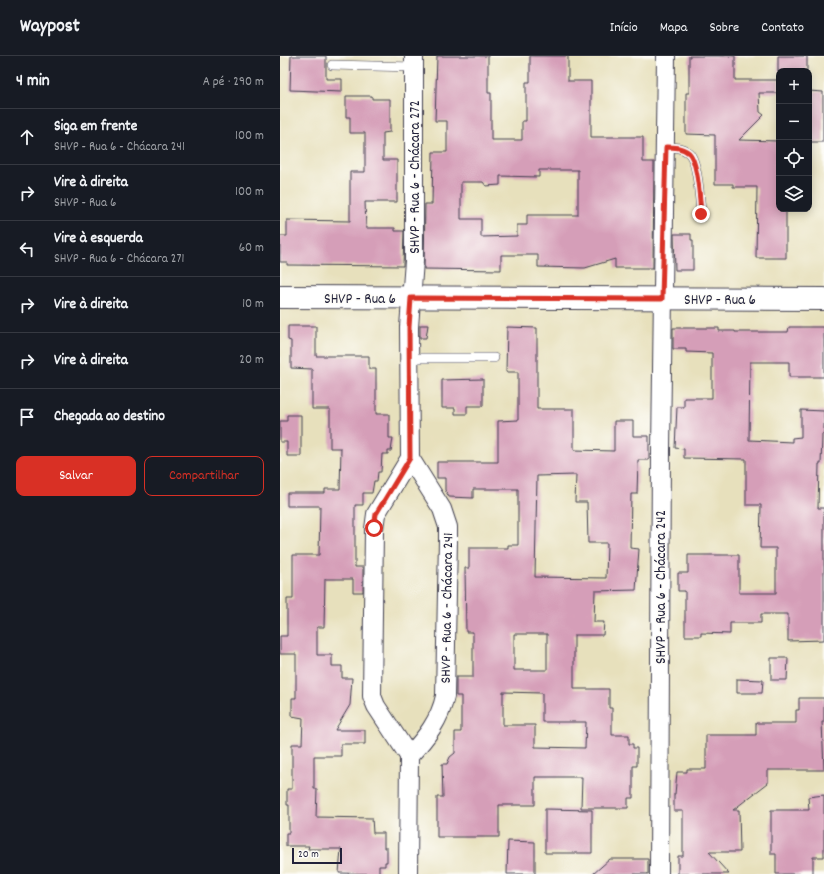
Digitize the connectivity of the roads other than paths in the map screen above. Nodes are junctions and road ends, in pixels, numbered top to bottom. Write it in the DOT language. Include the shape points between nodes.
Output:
graph roads {
  1 [pos="666,56"];
  2 [pos="414,62"];
  3 [pos="332,65"];
  4 [pos="666,147"];
  5 [pos="701,214"];
  6 [pos="280,298"];
  7 [pos="411,298"];
  8 [pos="662,299"];
  9 [pos="824,299"];
  10 [pos="410,358"];
  11 [pos="494,358"];
  12 [pos="410,458"];
  13 [pos="409,756"];
  14 [pos="408,874"];
  15 [pos="659,874"];
  1 -- 4 [label="street, SHVP - Rua 6 - Chácara 242"];
  2 -- 3 [label="lane"];
  2 -- 7 [label="street, SHVP - Rua 6 - Chácara 272" via="414,261"];
  4 -- 5 [label="lane" via="678,147 689,154 695,166"];
  4 -- 8 [label="street, SHVP - Rua 6 - Chácara 242"];
  6 -- 7 [label="street, SHVP - Rua 6"];
  7 -- 8 [label="street, SHVP - Rua 6"];
  7 -- 10 [label="street"];
  8 -- 9 [label="street, SHVP - Rua 6"];
  8 -- 15 [label="street, SHVP - Rua 6 - Chácara 242"];
  10 -- 11 [label="lane"];
  10 -- 12 [label="street"];
  12 -- 13 [label="street" via="376,514 372,667 372,696 376,706"];
  12 -- 13 [label="street, SHVP - Rua 6 - Chácara 241" via="442,509 448,527 448,539 446,696 434,726"];
  13 -- 14 [label="street"];
}
